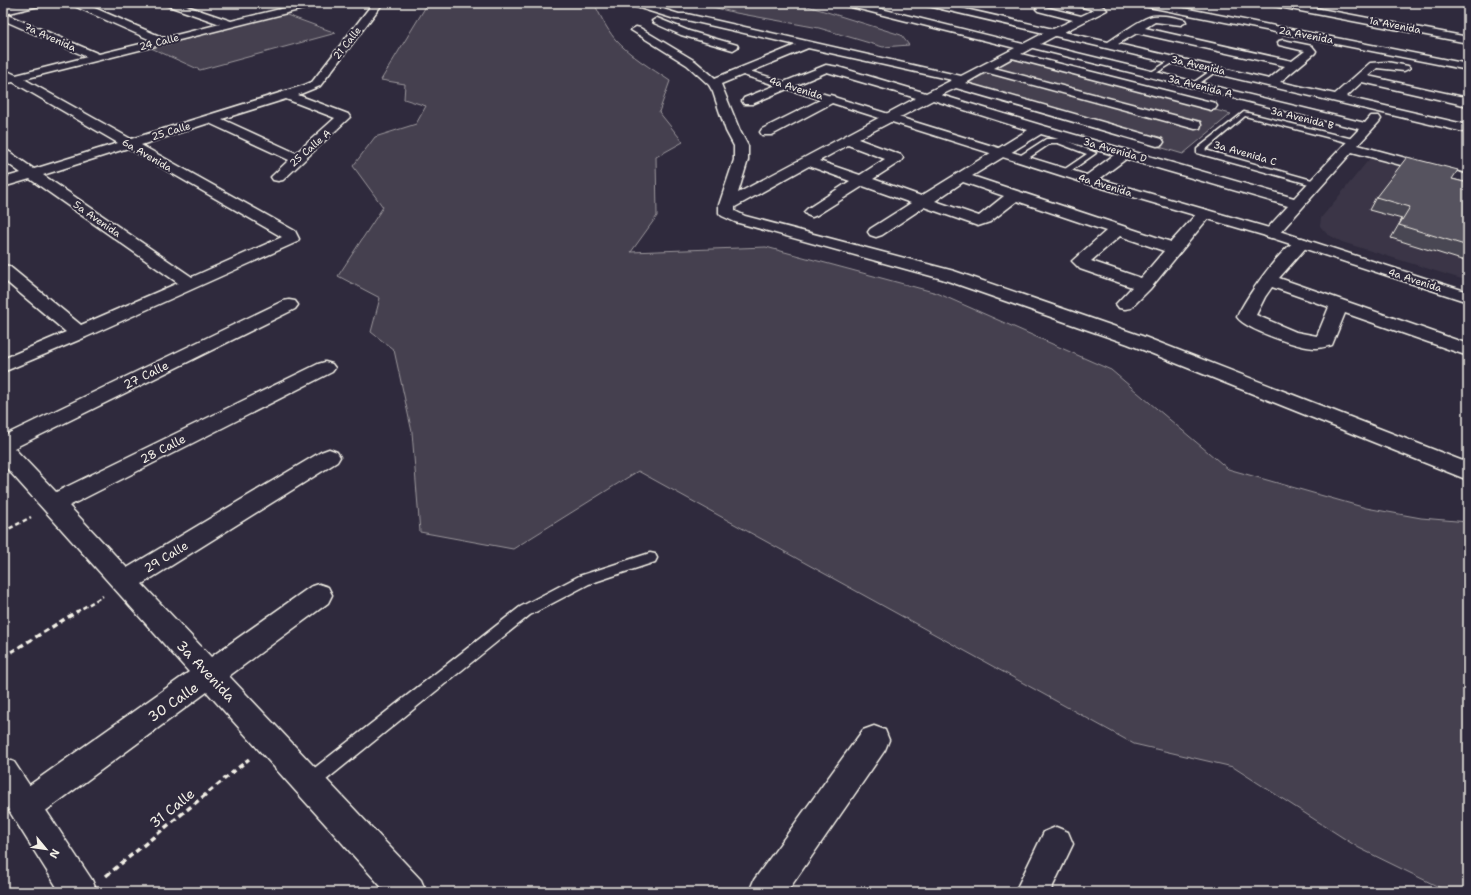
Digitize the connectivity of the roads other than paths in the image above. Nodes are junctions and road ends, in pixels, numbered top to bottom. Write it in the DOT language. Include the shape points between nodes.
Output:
graph roads {
  1 [pos="23,3"];
  2 [pos="40,3"];
  3 [pos="74,3"];
  4 [pos="169,3"];
  5 [pos="316,3"];
  6 [pos="378,3"];
  7 [pos="633,3"];
  8 [pos="846,3"];
  9 [pos="927,3"];
  10 [pos="1055,3"];
  11 [pos="1077,3"];
  12 [pos="1144,3"];
  13 [pos="1274,3"];
  14 [pos="270,6"];
  15 [pos="3,7"];
  16 [pos="623,8"];
  17 [pos="285,10"];
  18 [pos="3,11"];
  19 [pos="3,16"];
  20 [pos="678,17"];
  21 [pos="1082,20"];
  22 [pos="660,22"];
  23 [pos="229,24"];
  24 [pos="713,24"];
  25 [pos="1134,30"];
  26 [pos="1055,32"];
  27 [pos="685,33"];
  28 [pos="763,35"];
  29 [pos="1173,38"];
  30 [pos="1468,40"];
  31 [pos="163,41"];
  32 [pos="1271,41"];
  33 [pos="657,42"];
  34 [pos="741,43"];
  35 [pos="808,44"];
  36 [pos="1110,45"];
  37 [pos="1029,46"];
  38 [pos="1261,48"];
  39 [pos="764,49"];
  40 [pos="719,52"];
  41 [pos="784,55"];
  42 [pos="1012,55"];
  43 [pos="1251,55"];
  44 [pos="97,57"];
  45 [pos="1174,60"];
  46 [pos="1292,64"];
  47 [pos="1468,67"];
  48 [pos="985,69"];
  49 [pos="1216,69"];
  50 [pos="743,72"];
  51 [pos="1151,74"];
  52 [pos="7,77"];
  53 [pos="1360,78"];
  54 [pos="960,82"];
  55 [pos="1272,82"];
  56 [pos="714,83"];
  57 [pos="316,84"];
  58 [pos="1194,84"];
  59 [pos="786,85"];
  60 [pos="1404,88"];
  61 [pos="287,95"];
  62 [pos="930,97"];
  63 [pos="1338,98"];
  64 [pos="830,99"];
  65 [pos="748,101"];
  66 [pos="1468,102"];
  67 [pos="1211,106"];
  68 [pos="1384,109"];
  69 [pos="1244,114"];
  70 [pos="889,117"];
  71 [pos="211,119"];
  72 [pos="1195,125"];
  73 [pos="1367,127"];
  74 [pos="1039,129"];
  75 [pos="1468,129"];
  76 [pos="767,132"];
  77 [pos="847,140"];
  78 [pos="1157,142"];
  79 [pos="128,144"];
  80 [pos="1352,144"];
  81 [pos="1001,153"];
  82 [pos="1125,153"];
  83 [pos="3,154"];
  84 [pos="298,159"];
  85 [pos="1021,159"];
  86 [pos="807,161"];
  87 [pos="1065,172"];
  88 [pos="32,174"];
  89 [pos="278,177"];
  90 [pos="961,177"];
  91 [pos="1468,179"];
  92 [pos="863,180"];
  93 [pos="1089,180"];
  94 [pos="3,183"];
  95 [pos="1316,184"];
  96 [pos="1015,195"];
  97 [pos="923,202"];
  98 [pos="1298,204"];
  99 [pos="727,205"];
  100 [pos="812,212"];
  101 [pos="1204,214"];
  102 [pos="1117,230"];
  103 [pos="876,232"];
  104 [pos="1271,233"];
  105 [pos="1302,243"];
  106 [pos="1176,249"];
  107 [pos="3,270"];
  108 [pos="1268,280"];
  109 [pos="191,284"];
  110 [pos="1144,285"];
  111 [pos="1468,297"];
  112 [pos="289,304"];
  113 [pos="1125,304"];
  114 [pos="1339,304"];
  115 [pos="79,333"];
  116 [pos="1468,350"];
  117 [pos="3,366"];
  118 [pos="325,368"];
  119 [pos="3,445"];
  120 [pos="3,450"];
  121 [pos="330,457"];
  122 [pos="1468,472"];
  123 [pos="53,504"];
  124 [pos="650,558"];
  125 [pos="125,582"];
  126 [pos="320,595"];
  127 [pos="210,675"];
  128 [pos="874,740"];
  129 [pos="3,773"];
  130 [pos="309,783"];
  131 [pos="25,807"];
  132 [pos="1056,844"];
  133 [pos="93,885"];
  134 [pos="409,892"];
  135 [pos="766,892"];
  136 [pos="1032,892"];
  1 -- 15 [label="street"];
  2 -- 18 [label="street"];
  3 -- 31 [label="street"];
  4 -- 23 [label="street"];
  5 -- 17 [label="street, 24 Calle"];
  6 -- 57 [label="street, 21 Calle"];
  7 -- 20 [label="street"];
  8 -- 37 [label="street, 3a Avenida A"];
  9 -- 26 [label="street, 3a Avenida"];
  10 -- 21 [label="street" via="1041,10"];
  11 -- 21 [label="street" via="1102,10"];
  12 -- 47 [label="street, 2a Avenida"];
  13 -- 30 [label="street, 1a Avenida"];
  14 -- 17 [label="street"];
  16 -- 22 [label="street"];
  17 -- 23 [label="street, 24 Calle"];
  19 -- 44 [label="street, 7a Avenida"];
  20 -- 22 [label="street"];
  20 -- 24 [label="street"];
  21 -- 26 [label="street"];
  22 -- 27 [label="street"];
  22 -- 33 [label="street" via="636,30"];
  23 -- 31 [label="street, 24 Calle"];
  24 -- 27 [label="street"];
  24 -- 28 [label="street"];
  25 -- 29 [label="street"];
  25 -- 29 [label="street" via="1157,18 1191,27"];
  25 -- 36 [label="street"];
  26 -- 36 [label="street, 3a Avenida"];
  26 -- 37 [label="street"];
  27 -- 33 [label="street"];
  27 -- 34 [label="street"];
  28 -- 34 [label="street"];
  28 -- 35 [label="street"];
  29 -- 43 [label="street"];
  31 -- 44 [label="street, 24 Calle"];
  32 -- 46 [label="street" via="1308,48 1311,51"];
  33 -- 56 [label="street" via="698,60"];
  34 -- 40 [label="street"];
  35 -- 41 [label="street"];
  35 -- 54 [label="street"];
  36 -- 45 [label="street, 3a Avenida"];
  37 -- 42 [label="street"];
  37 -- 51 [label="street, 3a Avenida A"];
  38 -- 43 [label="street"];
  39 -- 41 [label="street"];
  41 -- 50 [label="street"];
  42 -- 48 [label="street"];
  42 -- 67 [label="street"];
  43 -- 46 [label="street"];
  44 -- 52 [label="street, 24 Calle"];
  45 -- 49 [label="street, 3a Avenida"];
  45 -- 51 [label="lane"];
  46 -- 55 [label="street"];
  48 -- 54 [label="street"];
  48 -- 72 [label="street"];
  49 -- 55 [label="street, 3a Avenida"];
  49 -- 58 [label="lane"];
  50 -- 56 [label="street"];
  50 -- 59 [label="street, 4a Avenida"];
  51 -- 58 [label="street, 3a Avenida A"];
  52 -- 79 [label="street, 6a Avenida"];
  53 -- 60 [label="street"];
  53 -- 60 [label="street" via="1374,65 1380,64 1414,74"];
  53 -- 63 [label="street"];
  54 -- 62 [label="street"];
  54 -- 78 [label="street"];
  55 -- 63 [label="street, 3a Avenida"];
  56 -- 99 [label="street" via="741,146 738,173"];
  57 -- 61 [label="street, 25 Calle"];
  58 -- 73 [label="street, 3a Avenida A"];
  59 -- 62 [label="street, 3a Avenida D" via="826,68"];
  59 -- 64 [label="street, 4a Avenida"];
  59 -- 65 [label="street, 3a Avenida D"];
  60 -- 66 [label="street"];
  61 -- 71 [label="street, 25 Calle"];
  61 -- 84 [label="street, 25 Calle A" via="344,117"];
  62 -- 70 [label="street"];
  62 -- 74 [label="street, 3a Avenida D"];
  63 -- 68 [label="street, 3a Avenida"];
  64 -- 70 [label="street, 4a Avenida"];
  64 -- 76 [label="street"];
  68 -- 73 [label="street"];
  68 -- 75 [label="street, 3a Avenida"];
  69 -- 80 [label="lane, 3a Avenida B"];
  69 -- 95 [label="lane, 3a Avenida C" via="1200,151"];
  70 -- 77 [label="street"];
  70 -- 81 [label="street, 4a Avenida"];
  71 -- 79 [label="street, 25 Calle"];
  71 -- 84 [label="street"];
  73 -- 80 [label="street"];
  74 -- 81 [label="street"];
  74 -- 82 [label="street, 3a Avenida D"];
  77 -- 86 [label="street"];
  77 -- 92 [label="street" via="896,158"];
  79 -- 88 [label="street, 25 Calle"];
  79 -- 109 [label="street, 6a Avenida" via="289,234 291,238"];
  80 -- 91 [label="street"];
  80 -- 95 [label="street"];
  81 -- 85 [label="street, 4a Avenida"];
  81 -- 90 [label="street"];
  82 -- 93 [label="street"];
  82 -- 98 [label="street, 3a Avenida D"];
  83 -- 88 [label="street, 5a Avenida"];
  84 -- 89 [label="street, 25 Calle A"];
  85 -- 87 [label="street, 4a Avenida"];
  85 -- 87 [label="lane" via="1049,141 1092,153"];
  86 -- 92 [label="street"];
  86 -- 99 [label="street"];
  87 -- 93 [label="street, 4a Avenida"];
  88 -- 94 [label="street, 25 Calle"];
  88 -- 109 [label="street, 5a Avenida"];
  90 -- 96 [label="street"];
  90 -- 97 [label="street"];
  92 -- 97 [label="street"];
  92 -- 100 [label="street"];
  93 -- 101 [label="street, 4a Avenida"];
  95 -- 98 [label="street"];
  96 -- 97 [label="street" via="985,219 978,221"];
  96 -- 102 [label="street"];
  97 -- 103 [label="street"];
  98 -- 104 [label="street"];
  99 -- 122 [label="street" via="727,213 740,219 948,275 1127,338"];
  101 -- 104 [label="street, 4a Avenida"];
  101 -- 106 [label="street"];
  102 -- 106 [label="street"];
  102 -- 110 [label="street" via="1080,261 1086,266"];
  104 -- 105 [label="street, 4a Avenida"];
  105 -- 108 [label="street"];
  105 -- 111 [label="street, 4a Avenida"];
  106 -- 110 [label="street"];
  107 -- 115 [label="street"];
  108 -- 114 [label="street"];
  108 -- 114 [label="street" via="1246,317 1253,322 1306,341 1318,344 1325,341"];
  109 -- 115 [label="street"];
  110 -- 113 [label="street"];
  112 -- 119 [label="street, 27 Calle"];
  114 -- 116 [label="street"];
  115 -- 117 [label="street"];
  118 -- 123 [label="street, 28 Calle"];
  120 -- 123 [label="street, 3a Avenida"];
  121 -- 125 [label="street, 29 Calle"];
  123 -- 125 [label="street, 3a Avenida"];
  124 -- 130 [label="lane" via="584,580 525,611"];
  125 -- 127 [label="street, 3a Avenida"];
  126 -- 127 [label="street, 30 Calle"];
  127 -- 130 [label="street, 3a Avenida"];
  127 -- 131 [label="street, 30 Calle"];
  128 -- 135 [label="street"];
  129 -- 131 [label="street"];
  130 -- 134 [label="street, 3a Avenida"];
  131 -- 133 [label="street"];
  132 -- 136 [label="street"];
}
